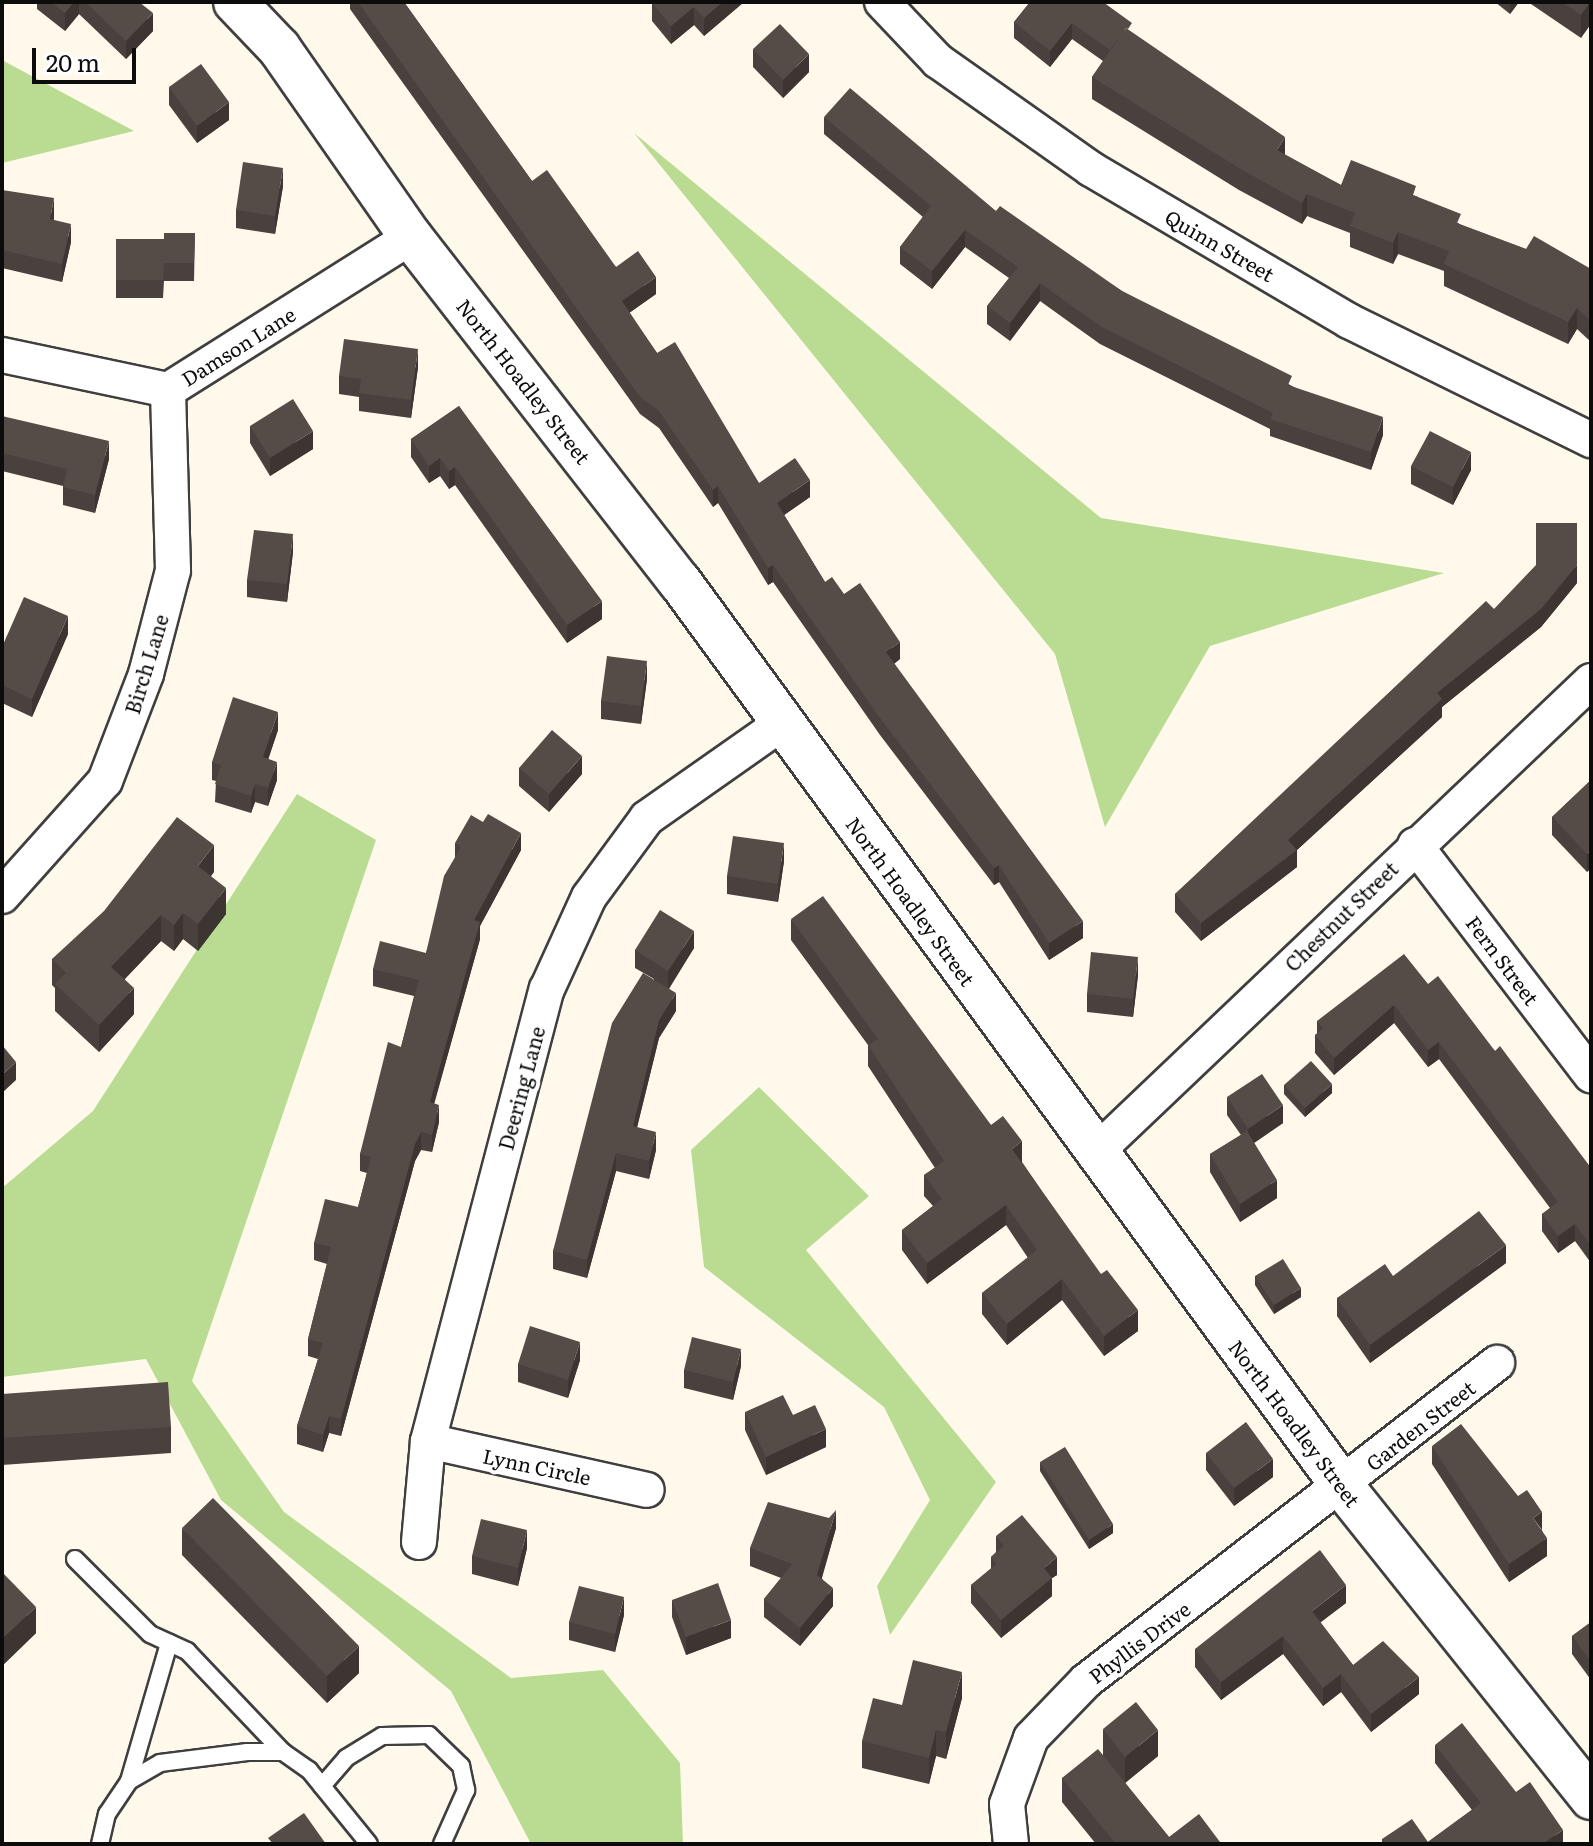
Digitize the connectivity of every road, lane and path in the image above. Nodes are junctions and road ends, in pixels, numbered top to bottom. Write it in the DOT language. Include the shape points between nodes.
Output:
graph roads {
  1 [pos="235,2"];
  2 [pos="882,2"];
  3 [pos="411,237"];
  4 [pos="2,355"];
  5 [pos="168,390"];
  6 [pos="1591,440"];
  7 [pos="1591,681"];
  8 [pos="782,723"];
  9 [pos="1415,845"];
  10 [pos="2,896"];
  11 [pos="1591,1075"];
  12 [pos="1094,1154"];
  13 [pos="1497,1363"];
  14 [pos="428,1441"];
  15 [pos="1343,1487"];
  16 [pos="647,1490"];
  17 [pos="419,1542"];
  18 [pos="75,1559"];
  19 [pos="169,1643"];
  20 [pos="283,1752"];
  21 [pos="129,1781"];
  22 [pos="322,1786"];
  23 [pos="1591,1798"];
  24 [pos="100,1844"];
  25 [pos="369,1844"];
  26 [pos="442,1844"];
  27 [pos="1011,1844"];
  1 -- 3 [label="street, North Hoadley Street" via="279,48"];
  2 -- 6 [label="street, Quinn Street" via="938,61 1091,169 1349,321"];
  3 -- 5 [label="street, Damson Lane"];
  3 -- 8 [label="street, North Hoadley Street"];
  4 -- 5 [label="street, Damson Lane"];
  5 -- 10 [label="street, Birch Lane" via="173,570 146,674 105,781"];
  7 -- 9 [label="street, Chestnut Street"];
  8 -- 12 [label="street, North Hoadley Street"];
  8 -- 14 [label="street, Deering Lane" via="647,818 589,897 547,989"];
  9 -- 11 [label="street, Fern Street"];
  9 -- 12 [label="street, Chestnut Street"];
  12 -- 15 [label="street, North Hoadley Street"];
  13 -- 15 [label="street, Garden Street"];
  14 -- 16 [label="street, Lynn Circle"];
  14 -- 17 [label="street, Deering Lane"];
  15 -- 23 [label="street, North Hoadley Street"];
  15 -- 27 [label="street, Phyllis Drive" via="1086,1681 1031,1738 1007,1804"];
  18 -- 19 [label="lane" via="150,1634"];
  19 -- 20 [label="lane" via="187,1651"];
  19 -- 21 [label="lane"];
  20 -- 21 [label="lane" via="160,1763"];
  20 -- 22 [label="lane"];
  21 -- 24 [label="lane" via="107,1814"];
  22 -- 25 [label="lane"];
  22 -- 26 [label="lane" via="346,1758 382,1736 429,1735 461,1766 466,1790"];
}
